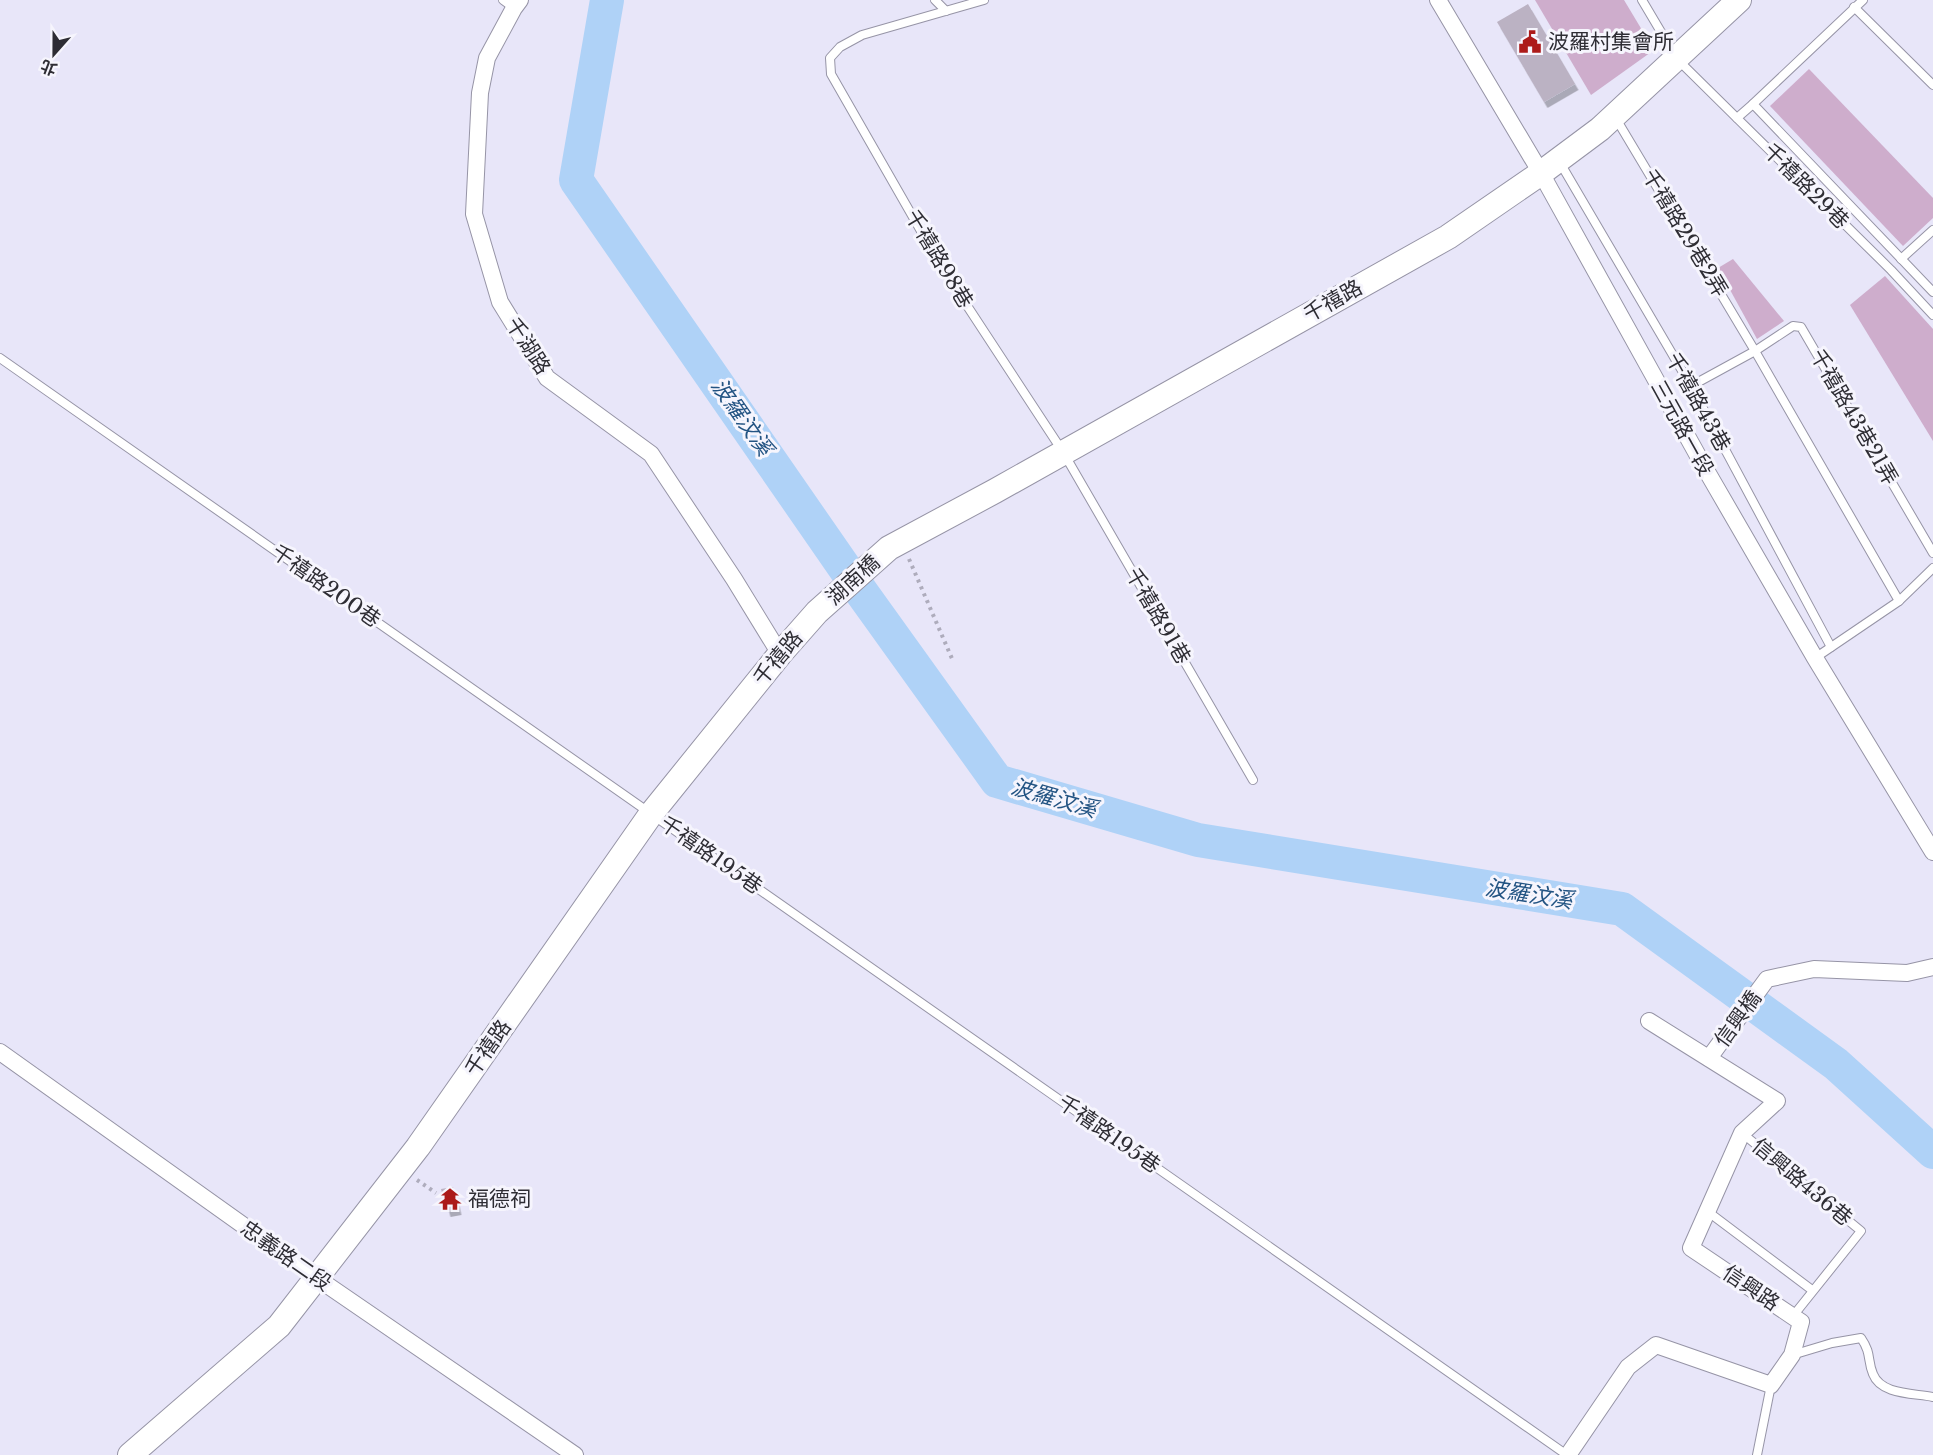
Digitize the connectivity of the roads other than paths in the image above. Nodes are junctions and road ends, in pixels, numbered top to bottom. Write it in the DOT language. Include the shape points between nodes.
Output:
graph roads {
  1 [pos="935,0"];
  2 [pos="984,0"];
  3 [pos="1438,0"];
  4 [pos="1642,0"];
  5 [pos="1739,0"];
  6 [pos="1863,0"];
  7 [pos="512,3"];
  8 [pos="1854,8"];
  9 [pos="946,11"];
  10 [pos="1677,59"];
  11 [pos="1933,85"];
  12 [pos="1753,104"];
  13 [pos="1614,116"];
  14 [pos="1737,118"];
  15 [pos="1550,167"];
  16 [pos="1933,230"];
  17 [pos="1901,259"];
  18 [pos="1933,292"];
  19 [pos="1933,315"];
  20 [pos="1755,351"];
  21 [pos="0,358"];
  22 [pos="1691,386"];
  23 [pos="1063,452"];
  24 [pos="895,545"];
  25 [pos="1933,553"];
  26 [pos="1933,568"];
  27 [pos="1899,601"];
  28 [pos="817,612"];
  29 [pos="1831,647"];
  30 [pos="780,654"];
  31 [pos="1815,658"];
  32 [pos="1253,780"];
  33 [pos="651,814"];
  34 [pos="1933,852"];
  35 [pos="1933,967"];
  36 [pos="1649,1021"];
  37 [pos="0,1052"];
  38 [pos="1709,1058"];
  39 [pos="1742,1133"];
  40 [pos="1707,1211"];
  41 [pos="317,1278"];
  42 [pos="1812,1290"];
  43 [pos="1793,1316"];
  44 [pos="1792,1355"];
  45 [pos="1771,1385"];
  46 [pos="1933,1397"];
  47 [pos="130,1455"];
  48 [pos="575,1455"];
  49 [pos="1567,1455"];
  50 [pos="1757,1455"];
  1 -- 9 [label="lane"];
  2 -- 9 [label="lane"];
  3 -- 15 [label="street, 三元路一段"];
  4 -- 10 [label="lane, 千禧路29巷"];
  5 -- 10 [label="street, 千禧路"];
  6 -- 8 [label="lane"];
  7 -- 30 [label="street, 千湖路" via="487,58 480,93 474,214 500,302 547,378 651,454"];
  8 -- 11 [label="lane"];
  8 -- 12 [label="lane"];
  9 -- 23 [label="lane, 千禧路98巷" via="862,35 840,47 830,58 831,74 941,266"];
  10 -- 13 [label="street, 千禧路"];
  10 -- 14 [label="lane, 千禧路29巷"];
  12 -- 14 [label="lane"];
  12 -- 17 [label="lane"];
  13 -- 15 [label="street, 千禧路"];
  13 -- 20 [label="lane, 千禧路29巷2弄"];
  14 -- 19 [label="lane, 千禧路29巷"];
  15 -- 22 [label="lane, 千禧路43巷"];
  15 -- 23 [label="street, 千禧路" via="1448,237"];
  15 -- 31 [label="street, 三元路一段" via="1702,463"];
  16 -- 17 [label="lane"];
  17 -- 18 [label="lane"];
  20 -- 22 [label="lane, 千禧路43巷21弄"];
  20 -- 25 [label="lane, 千禧路43巷21弄" via="1792,326 1801,327"];
  20 -- 27 [label="lane"];
  21 -- 33 [label="lane, 千禧路200巷"];
  22 -- 29 [label="lane, 千禧路43巷"];
  23 -- 24 [label="street, 千禧路"];
  23 -- 32 [label="lane, 千禧路91巷"];
  24 -- 28 [label="street, 湖南橋"];
  26 -- 27 [label="lane"];
  27 -- 29 [label="lane"];
  28 -- 30 [label="street, 千禧路"];
  29 -- 31 [label="lane"];
  30 -- 33 [label="street, 千禧路"];
  31 -- 34 [label="street, 三元路一段"];
  33 -- 41 [label="street, 千禧路" via="418,1147"];
  33 -- 49 [label="lane, 千禧路195巷"];
  35 -- 38 [label="street, 信興橋" via="1907,973 1814,969 1767,979"];
  36 -- 38 [label="street, 信興路"];
  37 -- 41 [label="street, 忠義路二段"];
  38 -- 39 [label="street, 信興路" via="1777,1101"];
  39 -- 40 [label="street, 信興路"];
  39 -- 42 [label="lane, 信興路436巷" via="1861,1231"];
  40 -- 42 [label="lane"];
  40 -- 43 [label="street, 信興路" via="1691,1248"];
  41 -- 47 [label="street, 千禧路" via="279,1326"];
  41 -- 48 [label="street, 忠義路二段"];
  42 -- 43 [label="lane, 信興路436巷"];
  43 -- 44 [label="street, 信興路" via="1801,1322"];
  44 -- 45 [label="street, 信興路"];
  44 -- 46 [label="lane" via="1862,1338 1869,1349 1873,1375 1884,1388"];
  45 -- 49 [label="street" via="1656,1345 1628,1367"];
  45 -- 50 [label="lane"];
}
